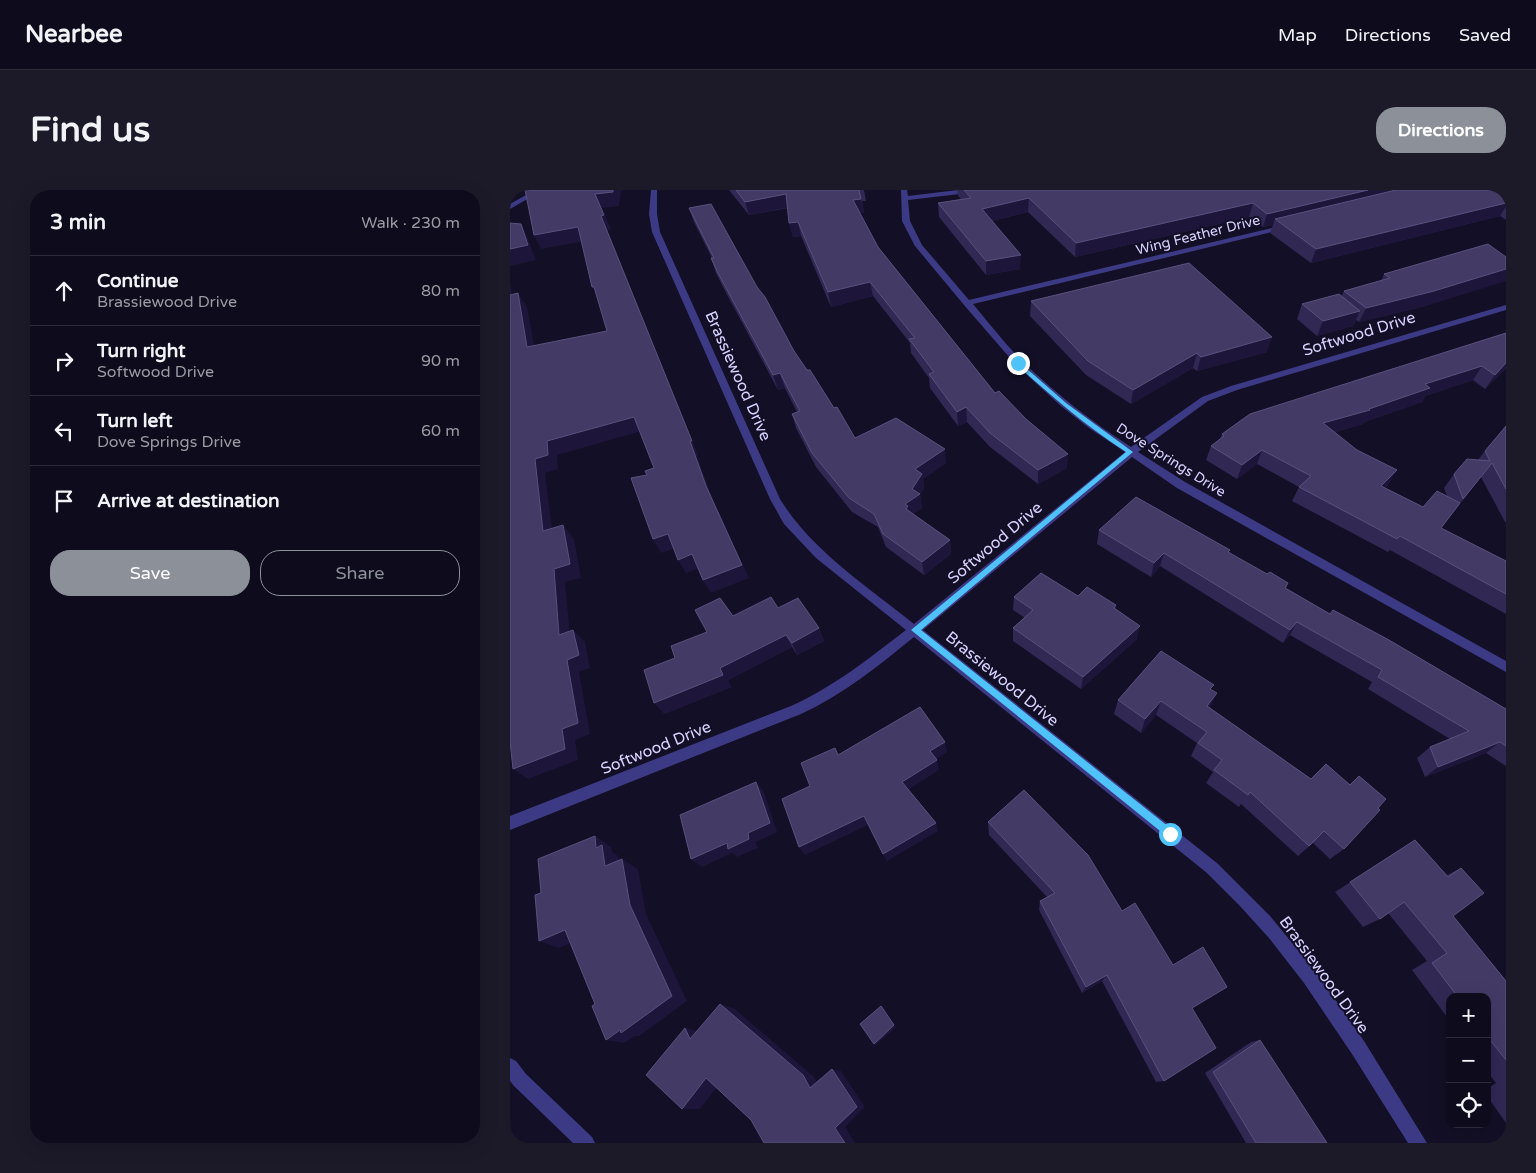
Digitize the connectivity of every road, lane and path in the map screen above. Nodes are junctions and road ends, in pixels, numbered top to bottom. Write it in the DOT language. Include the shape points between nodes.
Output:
graph roads {
  1 [pos="540,190"];
  2 [pos="654,190"];
  3 [pos="977,190"];
  4 [pos="904,194"];
  5 [pos="510,207"];
  6 [pos="1299,223"];
  7 [pos="967,304"];
  8 [pos="1506,307"];
  9 [pos="1130,452"];
  10 [pos="915,630"];
  11 [pos="1506,667"];
  12 [pos="510,823"];
  13 [pos="510,1067"];
  14 [pos="586,1143"];
  15 [pos="1418,1143"];
  1 -- 5 [label="street"];
  2 -- 10 [label="street, Brassiewood Drive" via="656,232 774,499 788,521 820,555"];
  3 -- 4 [label="street"];
  4 -- 7 [label="street, Dove Springs Drive" via="906,221 911,233"];
  6 -- 7 [label="street, Wing Feather Drive"];
  7 -- 9 [label="street, Dove Springs Drive" via="1018,363 1052,394"];
  8 -- 9 [label="street, Softwood Drive" via="1205,399"];
  9 -- 10 [label="street, Softwood Drive"];
  9 -- 11 [label="street, Dove Springs Drive" via="1181,485"];
  10 -- 12 [label="street, Softwood Drive" via="848,682 796,710"];
  10 -- 15 [label="street, Brassiewood Drive" via="1212,868 1252,907 1293,955 1336,1016"];
  13 -- 14 [label="street"];
}
